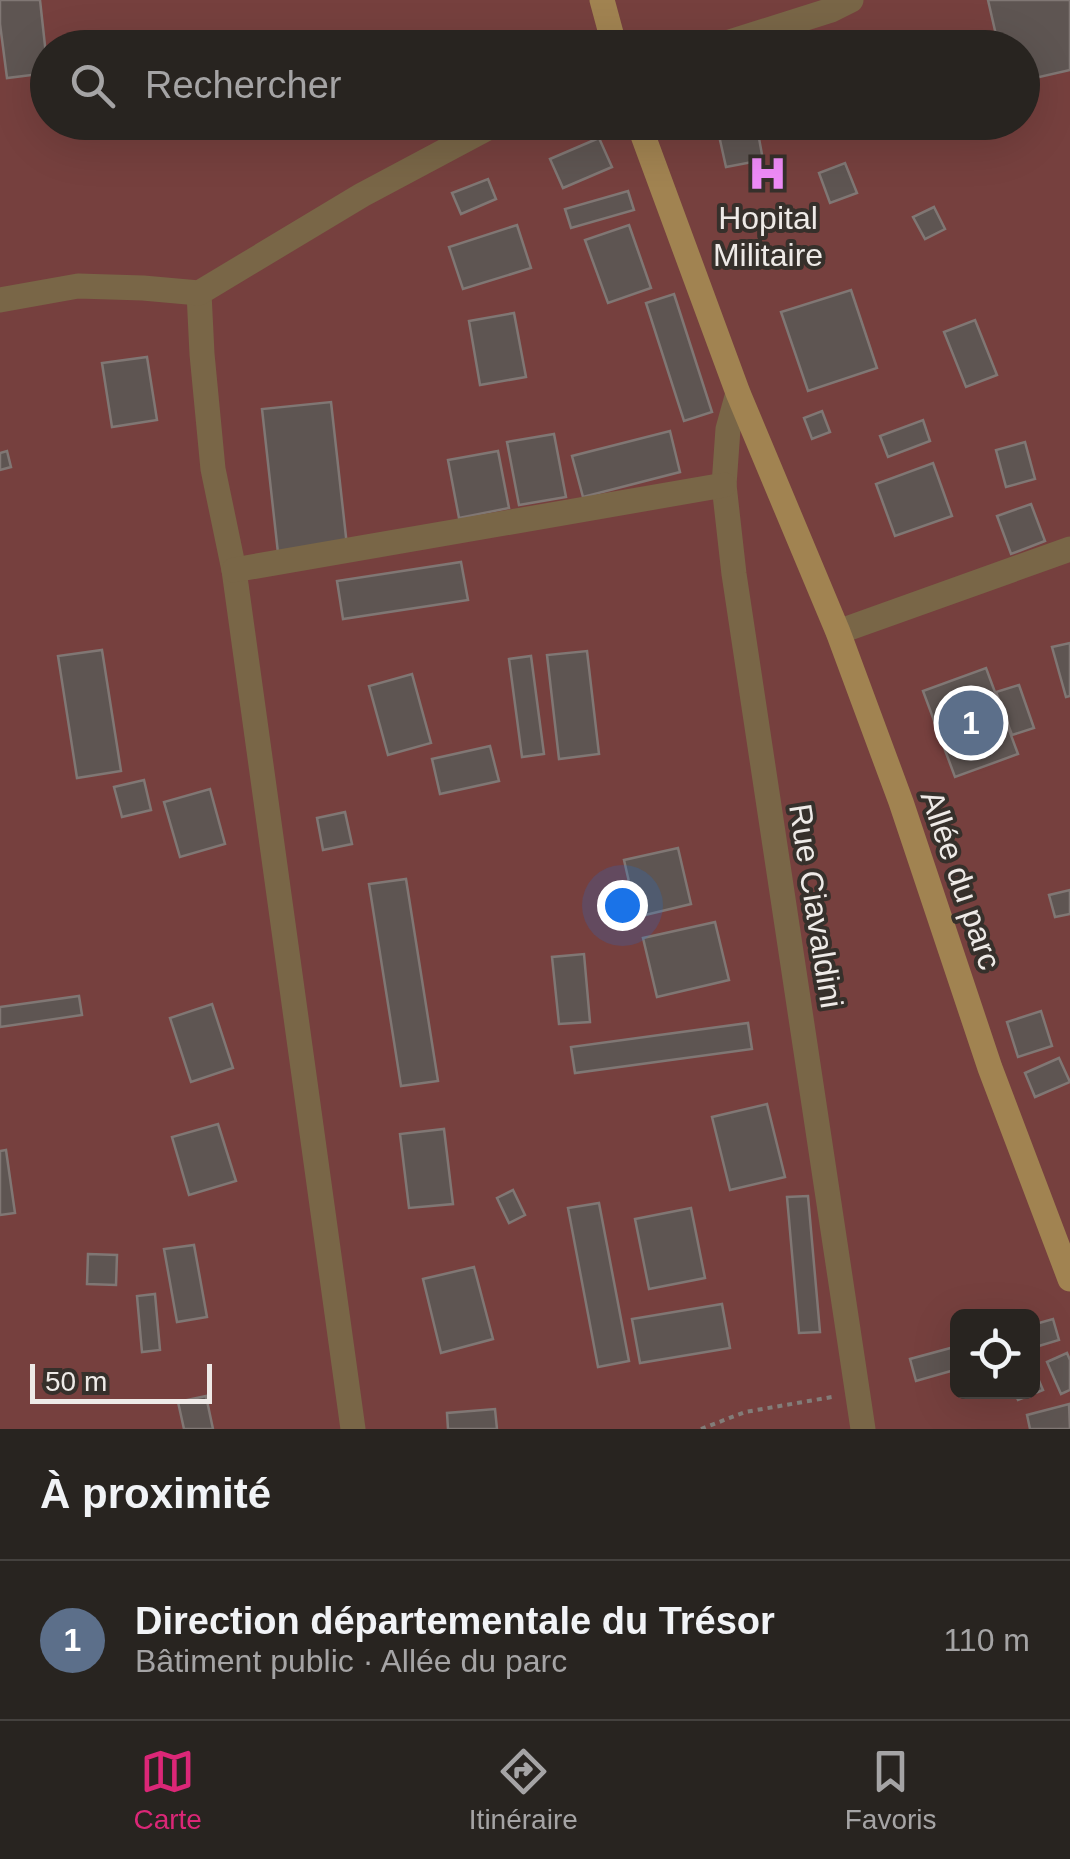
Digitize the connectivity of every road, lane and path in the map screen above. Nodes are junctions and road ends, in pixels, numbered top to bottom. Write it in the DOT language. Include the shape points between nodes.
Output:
graph roads {
  1 [pos="602,0"];
  2 [pos="851,0"];
  3 [pos="610,30"];
  4 [pos="768,30"];
  5 [pos="465,140"];
  6 [pos="645,140"];
  7 [pos="199,293"];
  8 [pos="0,300"];
  9 [pos="738,393"];
  10 [pos="724,484"];
  11 [pos="1070,549"];
  12 [pos="234,570"];
  13 [pos="838,632"];
  14 [pos="1070,1279"];
  15 [pos="857,1393"];
  16 [pos="353,1429"];
  17 [pos="701,1429"];
  18 [pos="863,1429"];
  1 -- 3 [label="street"];
  2 -- 4 [label="street"];
  5 -- 7 [label="street"];
  6 -- 9 [label="street, Allée du parc"];
  7 -- 8 [label="street" via="78,286"];
  7 -- 12 [label="street" via="213,468"];
  9 -- 10 [label="street, Rue Ciavaldini"];
  9 -- 13 [label="street, Allée du parc"];
  10 -- 12 [label="street"];
  10 -- 15 [label="street, Rue Ciavaldini"];
  11 -- 13 [label="street"];
  12 -- 16 [label="street"];
  13 -- 14 [label="street, Allée du parc"];
  15 -- 17 [label="path" via="745,1412"];
  15 -- 18 [label="street, Rue Ciavaldini"];
}
